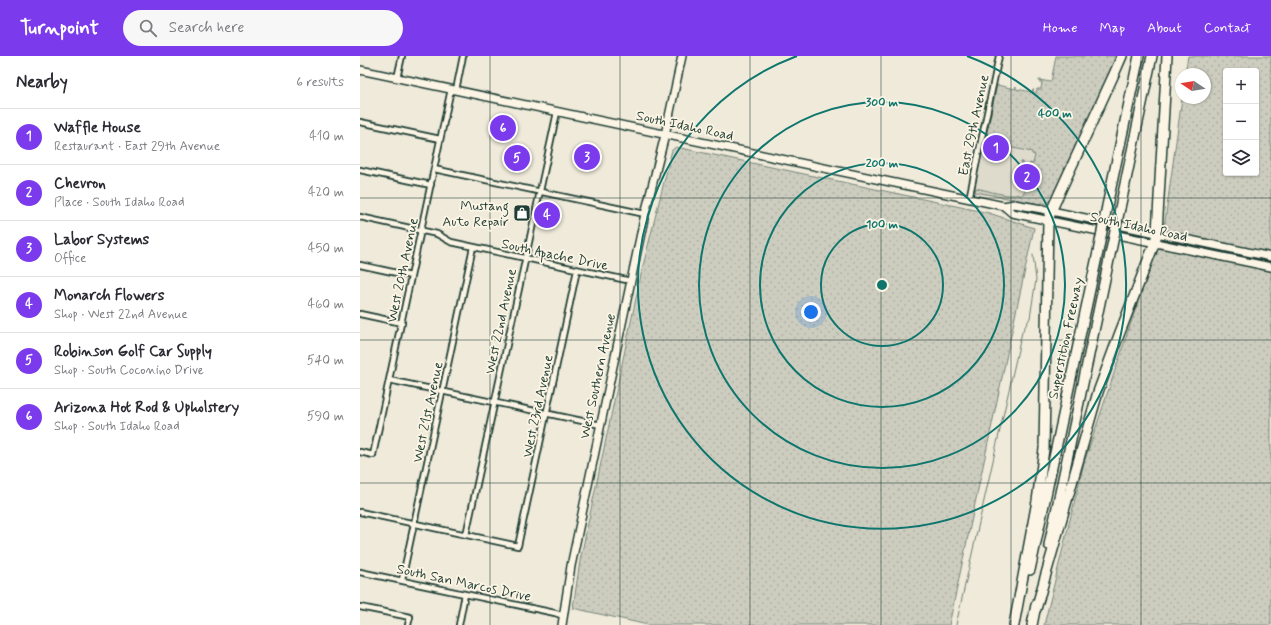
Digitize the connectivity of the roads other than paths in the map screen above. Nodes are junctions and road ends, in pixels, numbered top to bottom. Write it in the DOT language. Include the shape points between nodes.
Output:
graph roads {
  1 [pos="402,56"];
  2 [pos="463,56"];
  3 [pos="682,56"];
  4 [pos="999,56"];
  5 [pos="1122,56"];
  6 [pos="1139,56"];
  7 [pos="1152,56"];
  8 [pos="1167,56"];
  9 [pos="360,70"];
  10 [pos="397,78"];
  11 [pos="454,90"];
  12 [pos="557,112"];
  13 [pos="360,122"];
  14 [pos="665,135"];
  15 [pos="440,139"];
  16 [pos="434,169"];
  17 [pos="360,170"];
  18 [pos="431,185"];
  19 [pos="539,191"];
  20 [pos="969,199"];
  21 [pos="645,214"];
  22 [pos="1050,216"];
  23 [pos="360,217"];
  24 [pos="421,230"];
  25 [pos="1156,238"];
  26 [pos="472,247"];
  27 [pos="1271,257"];
  28 [pos="525,258"];
  29 [pos="360,265"];
  30 [pos="1271,267"];
  31 [pos="577,270"];
  32 [pos="411,276"];
  33 [pos="631,281"];
  34 [pos="360,314"];
  35 [pos="402,323"];
  36 [pos="389,380"];
  37 [pos="443,391"];
  38 [pos="494,402"];
  39 [pos="547,413"];
  40 [pos="601,425"];
  41 [pos="360,452"];
  42 [pos="360,512"];
  43 [pos="414,524"];
  44 [pos="466,535"];
  45 [pos="360,572"];
  46 [pos="402,580"];
  47 [pos="465,594"];
  48 [pos="360,607"];
  49 [pos="1036,609"];
  50 [pos="564,616"];
  51 [pos="408,625"];
  52 [pos="459,625"];
  53 [pos="562,625"];
  54 [pos="1014,625"];
  55 [pos="1018,625"];
  56 [pos="1032,625"];
  1 -- 10 [label="street"];
  2 -- 11 [label="street, West 20th Avenue"];
  3 -- 14 [label="main road, West Southern Avenue"];
  4 -- 20 [label="street, East 29th Avenue"];
  5 -- 22 [label="highway"];
  6 -- 55 [label="highway, Superstition Freeway, bridge"];
  7 -- 49 [label="highway, Superstition Freeway, bridge"];
  8 -- 25 [label="highway"];
  9 -- 10 [label="main road, South Idaho Road"];
  10 -- 11 [label="main road, South Idaho Road"];
  11 -- 12 [label="main road, South Idaho Road"];
  11 -- 15 [label="street, West 20th Avenue"];
  12 -- 14 [label="main road, South Idaho Road"];
  12 -- 19 [label="street, West 22nd Avenue"];
  13 -- 15 [label="street"];
  14 -- 20 [label="main road, South Idaho Road"];
  14 -- 21 [label="main road, West Southern Avenue"];
  15 -- 16 [label="street, West 20th Avenue"];
  16 -- 18 [label="street, West 20th Avenue"];
  16 -- 19 [label="street"];
  17 -- 18 [label="street"];
  18 -- 24 [label="street, West 20th Avenue"];
  19 -- 21 [label="street"];
  19 -- 28 [label="street, West 22nd Avenue"];
  20 -- 22 [label="main road, South Idaho Road" via="1004,206 1012,213"];
  21 -- 33 [label="main road, West Southern Avenue"];
  22 -- 25 [label="main road, South Idaho Road"];
  22 -- 54 [label="highway" via="1044,449"];
  23 -- 24 [label="street, South Apache Drive"];
  24 -- 26 [label="street, South Apache Drive"];
  24 -- 32 [label="street, West 20th Avenue"];
  25 -- 27 [label="main road, South Idaho Road"];
  25 -- 30 [label="main road, South Idaho Road"];
  25 -- 49 [label="highway" via="1098,392"];
  26 -- 28 [label="street, South Apache Drive"];
  26 -- 37 [label="street, West 21st Avenue"];
  28 -- 31 [label="street, South Apache Drive"];
  28 -- 38 [label="street, West 22nd Avenue"];
  29 -- 32 [label="street"];
  31 -- 33 [label="street, South Apache Drive"];
  31 -- 39 [label="street, West 23rd Avenue"];
  32 -- 35 [label="street, West 20th Avenue"];
  33 -- 40 [label="main road, West Southern Avenue"];
  34 -- 35 [label="street"];
  35 -- 36 [label="street, West 20th Avenue"];
  36 -- 37 [label="street"];
  36 -- 41 [label="street, West 20th Avenue" via="373,455"];
  37 -- 38 [label="street"];
  37 -- 43 [label="street, West 21st Avenue"];
  38 -- 39 [label="street"];
  38 -- 44 [label="street, West 22nd Avenue"];
  39 -- 40 [label="street"];
  39 -- 44 [label="street, West 23rd Avenue" via="518,546"];
  40 -- 50 [label="main road, West Southern Avenue" via="571,566"];
  42 -- 43 [label="street"];
  43 -- 44 [label="street"];
  43 -- 46 [label="street, West 21st Avenue"];
  45 -- 46 [label="street, South San Marcos Drive"];
  46 -- 47 [label="street, South San Marcos Drive"];
  47 -- 50 [label="street, South San Marcos Drive"];
  47 -- 52 [label="street"];
  48 -- 51 [label="street" via="410,617"];
  49 -- 56 [label="highway, Superstition Freeway"];
  50 -- 53 [label="main road, West Southern Avenue"];
}
